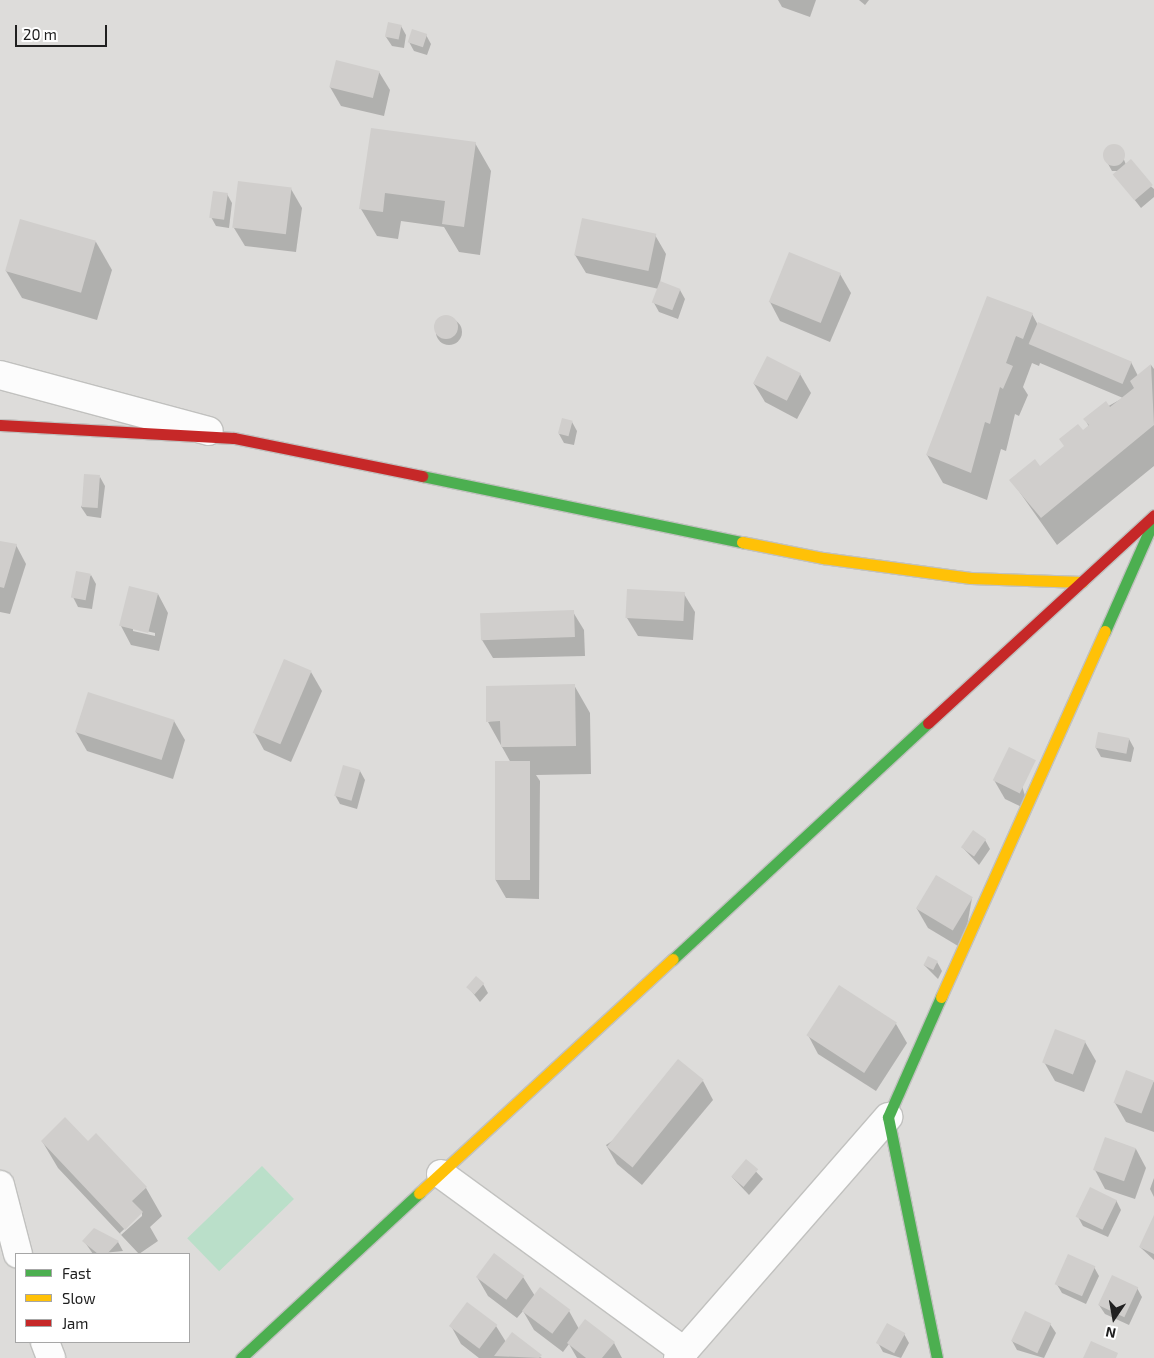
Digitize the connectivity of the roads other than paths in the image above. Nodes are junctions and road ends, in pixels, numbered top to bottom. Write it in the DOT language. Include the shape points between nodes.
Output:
graph roads {
  1 [pos="0,375"];
  2 [pos="0,425"];
  3 [pos="234,438"];
  4 [pos="1154,515"];
  5 [pos="1154,520"];
  6 [pos="1082,582"];
  7 [pos="888,1117"];
  8 [pos="441,1174"];
  9 [pos="0,1185"];
  10 [pos="18,1253"];
  11 [pos="45,1343"];
  12 [pos="681,1354"];
  13 [pos="51,1358"];
  14 [pos="241,1358"];
  15 [pos="937,1358"];
  1 -- 3 [label="street"];
  2 -- 3 [label="street"];
  3 -- 6 [label="street" via="823,558 971,578"];
  4 -- 6 [label="street"];
  5 -- 7 [label="street"];
  6 -- 8 [label="street"];
  7 -- 12 [label="street"];
  7 -- 15 [label="street"];
  8 -- 12 [label="street"];
  8 -- 14 [label="street"];
  9 -- 10 [label="street"];
  11 -- 13 [label="street"];
}
